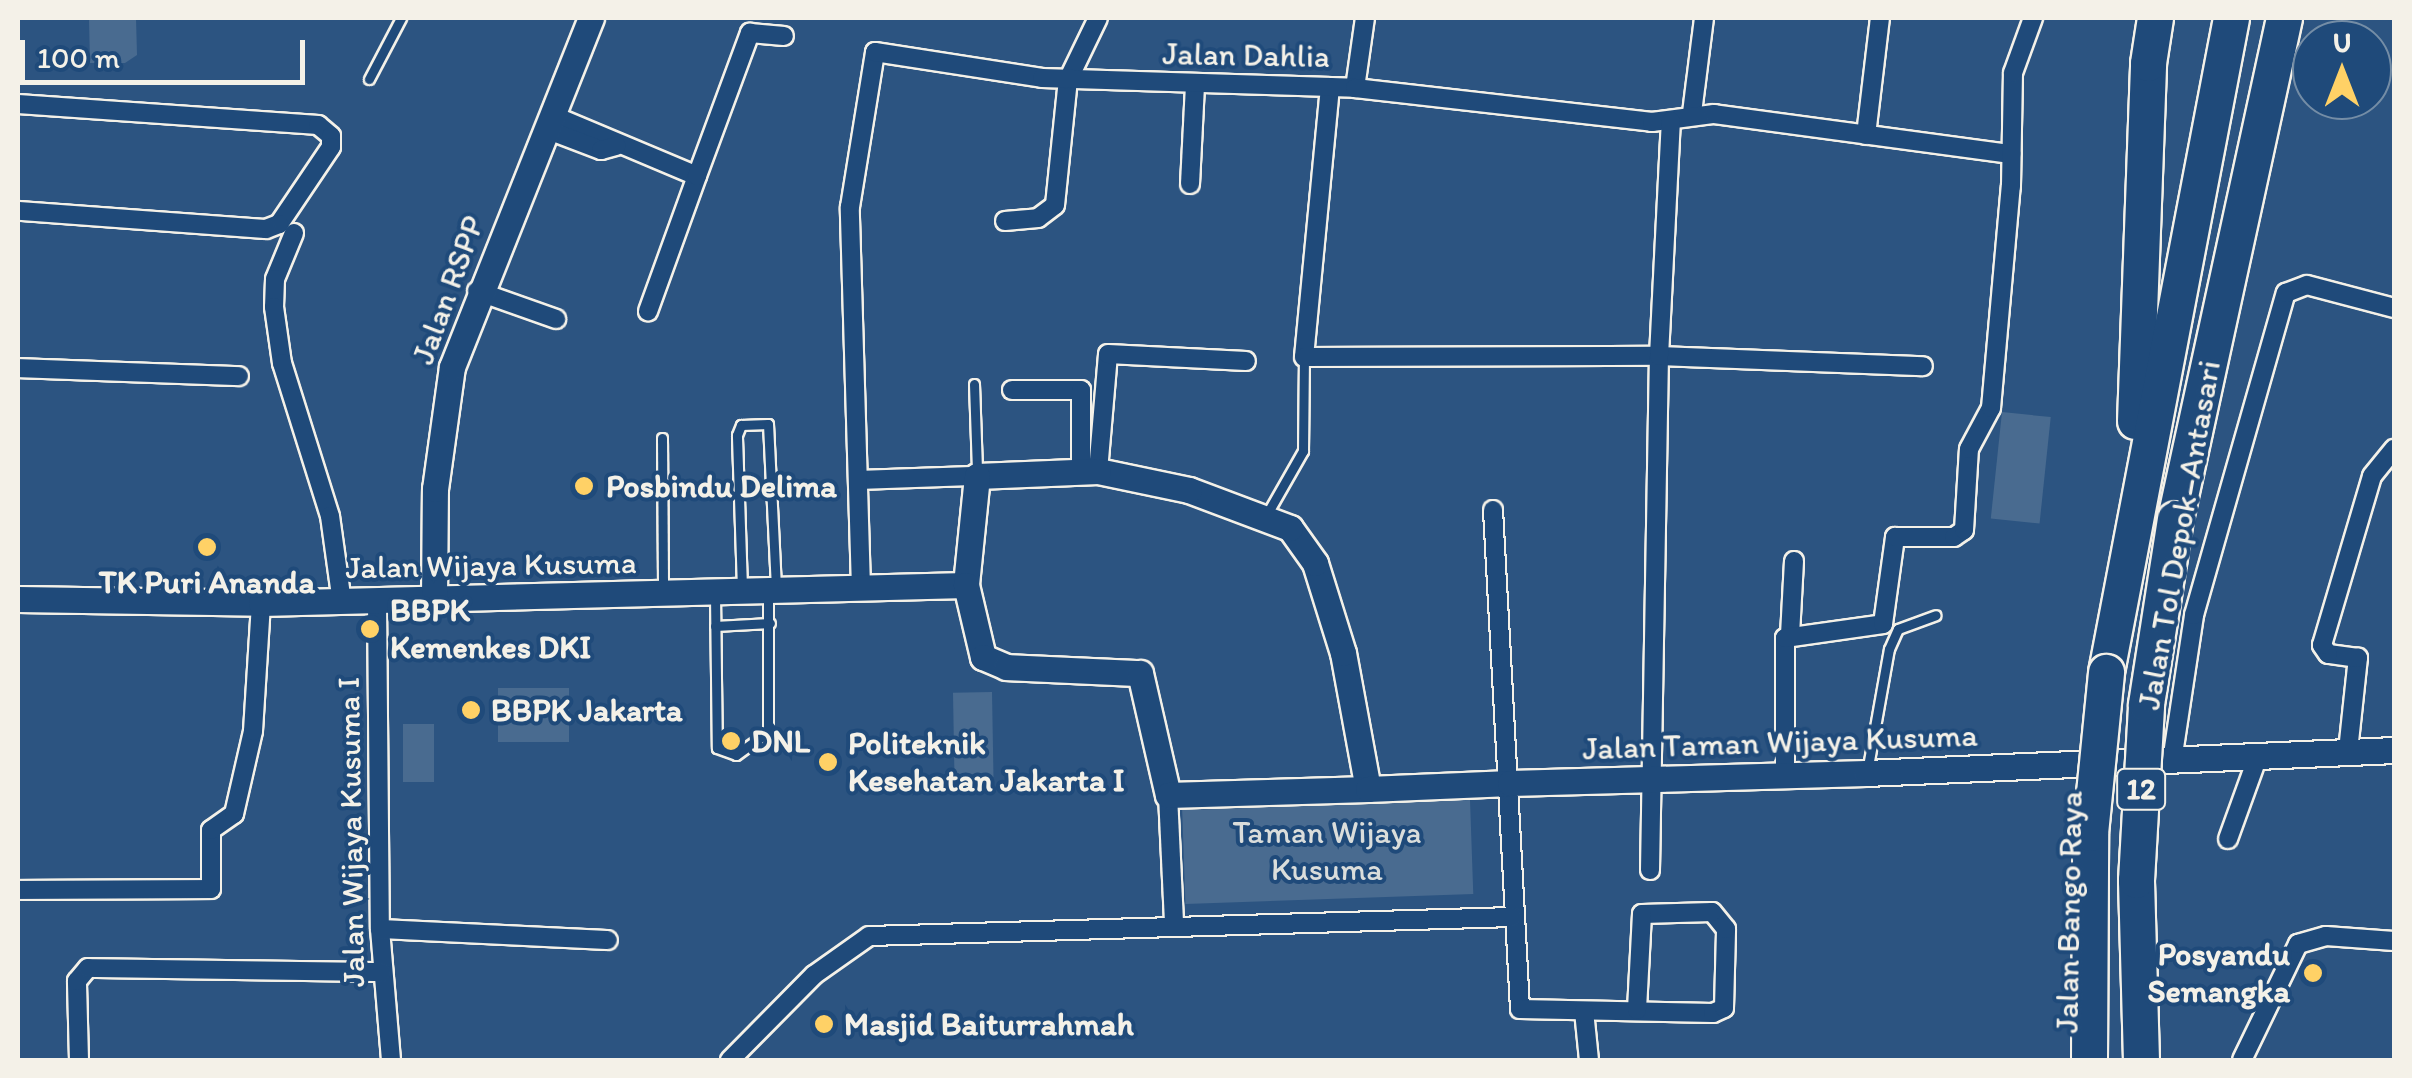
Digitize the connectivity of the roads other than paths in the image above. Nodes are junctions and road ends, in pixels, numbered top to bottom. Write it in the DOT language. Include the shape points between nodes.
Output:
graph roads {
  1 [pos="401,18"];
  2 [pos="592,18"];
  3 [pos="1098,18"];
  4 [pos="1364,18"];
  5 [pos="1704,18"];
  6 [pos="1880,18"];
  7 [pos="2033,18"];
  8 [pos="2155,18"];
  9 [pos="2231,18"];
  10 [pos="2284,18"];
  11 [pos="784,36"];
  12 [pos="369,79"];
  13 [pos="1068,80"];
  14 [pos="1195,85"];
  15 [pos="1330,87"];
  16 [pos="1355,88"];
  17 [pos="18,104"];
  18 [pos="1692,114"];
  19 [pos="1672,121"];
  20 [pos="550,122"];
  21 [pos="1866,134"];
  22 [pos="2011,154"];
  23 [pos="697,176"];
  24 [pos="1190,184"];
  25 [pos="18,211"];
  26 [pos="1005,220"];
  27 [pos="294,233"];
  28 [pos="477,292"];
  29 [pos="2394,308"];
  30 [pos="648,311"];
  31 [pos="556,319"];
  32 [pos="1659,356"];
  33 [pos="1304,357"];
  34 [pos="1246,361"];
  35 [pos="1923,366"];
  36 [pos="18,368"];
  37 [pos="239,376"];
  38 [pos="974,384"];
  39 [pos="1012,390"];
  40 [pos="2179,410"];
  41 [pos="662,438"];
  42 [pos="2394,449"];
  43 [pos="1090,471"];
  44 [pos="978,476"];
  45 [pos="860,480"];
  46 [pos="1493,510"];
  47 [pos="1265,516"];
  48 [pos="2131,532"];
  49 [pos="1794,561"];
  50 [pos="966,585"];
  51 [pos="862,588"];
  52 [pos="762,591"];
  53 [pos="715,592"];
  54 [pos="663,594"];
  55 [pos="18,599"];
  56 [pos="434,599"];
  57 [pos="377,601"];
  58 [pos="342,602"];
  59 [pos="261,603"];
  60 [pos="1936,614"];
  61 [pos="770,623"];
  62 [pos="715,626"];
  63 [pos="1790,635"];
  64 [pos="2394,750"];
  65 [pos="2348,751"];
  66 [pos="2258,756"];
  67 [pos="2172,761"];
  68 [pos="2134,762"];
  69 [pos="2104,764"];
  70 [pos="1866,773"];
  71 [pos="1785,775"];
  72 [pos="1650,779"];
  73 [pos="1510,784"];
  74 [pos="1368,789"];
  75 [pos="1168,796"];
  76 [pos="2228,839"];
  77 [pos="1650,870"];
  78 [pos="18,890"];
  79 [pos="1512,917"];
  80 [pos="1174,923"];
  81 [pos="380,929"];
  82 [pos="608,940"];
  83 [pos="2394,941"];
  84 [pos="382,972"];
  85 [pos="1637,1010"];
  86 [pos="1584,1011"];
  87 [pos="79,1060"];
  88 [pos="391,1060"];
  89 [pos="730,1060"];
  90 [pos="1589,1060"];
  91 [pos="2089,1060"];
  92 [pos="2100,1060"];
  93 [pos="2130,1060"];
  94 [pos="2141,1060"];
  95 [pos="2242,1060"];
  1 -- 12 [label="lane"];
  2 -- 20 [label="street, Jalan RSPP"];
  3 -- 13 [label="street"];
  4 -- 16 [label="street"];
  5 -- 18 [label="street"];
  6 -- 21 [label="street"];
  7 -- 22 [label="street" via="2013,74"];
  8 -- 48 [label="highway"];
  9 -- 40 [label="highway, Jalan Tol Depok–Antasari / 12"];
  10 -- 40 [label="highway, Jalan Tol Depok–Antasari / 12"];
  11 -- 23 [label="street" via="750,33"];
  13 -- 14 [label="street, Jalan Dahlia"];
  13 -- 26 [label="street" via="1055,205 1038,218"];
  13 -- 45 [label="street, Jalan Dahlia" via="875,52 850,207"];
  14 -- 15 [label="street, Jalan Dahlia"];
  14 -- 24 [label="street"];
  15 -- 16 [label="street, Jalan Dahlia"];
  15 -- 33 [label="street"];
  16 -- 19 [label="street, Jalan Dahlia"];
  17 -- 25 [label="street" via="318,126 328,128 331,147 279,224 266,229"];
  18 -- 19 [label="street, Jalan Dahlia"];
  18 -- 21 [label="street, Jalan Dahlia"];
  19 -- 32 [label="street"];
  20 -- 23 [label="street"];
  20 -- 28 [label="street, Jalan RSPP"];
  21 -- 22 [label="street, Jalan Dahlia"];
  22 -- 63 [label="street" via="1990,408 1968,449 1964,530 1954,537 1895,537 1884,624"];
  23 -- 30 [label="street"];
  27 -- 58 [label="street" via="275,279 274,306 282,363 330,516"];
  28 -- 31 [label="street"];
  28 -- 56 [label="street, Jalan RSPP" via="446,396"];
  29 -- 67 [label="street" via="2307,285 2286,293 2194,615"];
  32 -- 33 [label="street"];
  32 -- 35 [label="street"];
  32 -- 72 [label="street"];
  33 -- 47 [label="lane" via="1303,451"];
  34 -- 43 [label="street" via="1108,354"];
  36 -- 37 [label="street"];
  38 -- 44 [label="lane"];
  39 -- 43 [label="street" via="1080,390"];
  40 -- 48 [label="highway, Jalan Tol Depok–Antasari / 12"];
  40 -- 94 [label="highway, Jalan Tol Depok–Antasari / 12, bridge" via="2175,519 2146,704 2136,880"];
  41 -- 54 [label="lane"];
  42 -- 65 [label="street" via="2372,476 2322,646 2328,654 2358,658"];
  43 -- 44 [label="street"];
  43 -- 47 [label="street"];
  44 -- 45 [label="street"];
  44 -- 50 [label="street"];
  45 -- 51 [label="street, Jalan Dahlia"];
  46 -- 73 [label="street"];
  47 -- 74 [label="street" via="1290,528 1315,563 1343,653"];
  48 -- 91 [label="highway, Jalan Tol Depok–Antasari / 12, bridge" via="2106,672 2090,832"];
  49 -- 63 [label="street"];
  50 -- 51 [label="street, Jalan Wijaya Kusuma"];
  50 -- 75 [label="street" via="983,657 992,664 1140,673"];
  51 -- 52 [label="street, Jalan Wijaya Kusuma"];
  52 -- 52 [label="lane" via="741,425 768,424"];
  52 -- 53 [label="street, Jalan Wijaya Kusuma"];
  52 -- 61 [label="lane"];
  53 -- 54 [label="street, Jalan Wijaya Kusuma"];
  53 -- 62 [label="lane"];
  54 -- 56 [label="street, Jalan Wijaya Kusuma"];
  55 -- 59 [label="street, Jalan Wijaya Kusuma"];
  56 -- 57 [label="street, Jalan Wijaya Kusuma"];
  57 -- 58 [label="street, Jalan Wijaya Kusuma"];
  57 -- 81 [label="street, Jalan Wijaya Kusuma I"];
  58 -- 59 [label="street, Jalan Wijaya Kusuma"];
  59 -- 78 [label="street" via="252,732 234,814 213,826 211,889"];
  60 -- 70 [label="lane" via="1898,629 1889,648"];
  61 -- 62 [label="lane"];
  61 -- 62 [label="lane" via="768,732 736,755 717,748"];
  63 -- 71 [label="street" via="1783,642"];
  64 -- 65 [label="street, Jalan Taman Wijaya Kusuma"];
  65 -- 66 [label="street, Jalan Taman Wijaya Kusuma"];
  66 -- 67 [label="street, Jalan Taman Wijaya Kusuma"];
  66 -- 76 [label="street"];
  67 -- 68 [label="street, Jalan Taman Wijaya Kusuma"];
  68 -- 69 [label="street, Jalan Taman Wijaya Kusuma"];
  68 -- 93 [label="street, Jalan Bango Raya" via="2127,893"];
  69 -- 70 [label="street, Jalan Taman Wijaya Kusuma"];
  69 -- 92 [label="street, Jalan Bango Raya"];
  70 -- 71 [label="street, Jalan Taman Wijaya Kusuma"];
  71 -- 72 [label="street, Jalan Taman Wijaya Kusuma"];
  72 -- 73 [label="street, Jalan Taman Wijaya Kusuma"];
  72 -- 77 [label="street"];
  73 -- 74 [label="street, Jalan Taman Wijaya Kusuma"];
  73 -- 79 [label="street"];
  74 -- 75 [label="street, Jalan Taman Wijaya Kusuma"];
  75 -- 80 [label="street"];
  79 -- 80 [label="street"];
  79 -- 86 [label="street" via="1520,1009"];
  80 -- 89 [label="street" via="857,940"];
  81 -- 82 [label="street"];
  81 -- 84 [label="street, Jalan Wijaya Kusuma I"];
  83 -- 95 [label="street" via="2326,936 2298,944"];
  84 -- 87 [label="street" via="88,968 77,981"];
  84 -- 88 [label="street, Jalan Wijaya Kusuma I"];
  85 -- 85 [label="street" via="1724,1008 1726,929 1712,912 1642,914"];
  85 -- 86 [label="street"];
  86 -- 90 [label="street"];
}
